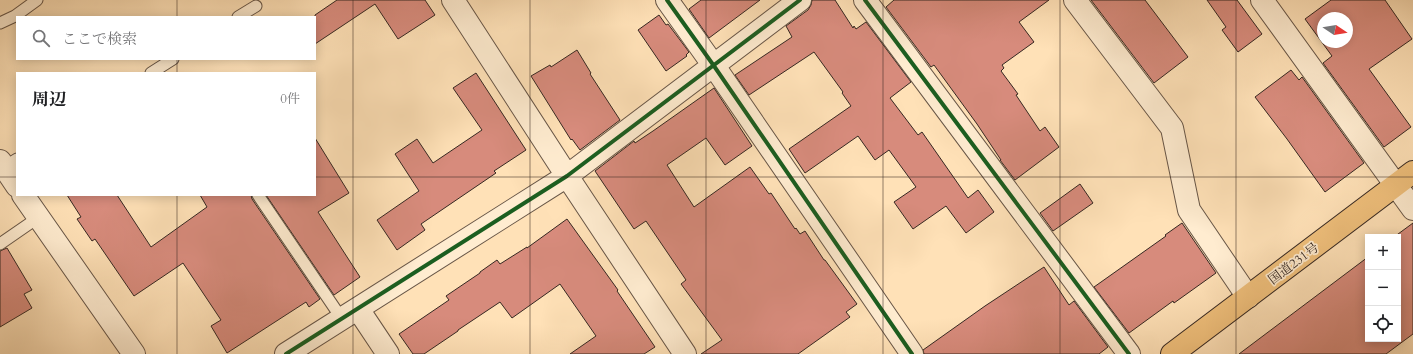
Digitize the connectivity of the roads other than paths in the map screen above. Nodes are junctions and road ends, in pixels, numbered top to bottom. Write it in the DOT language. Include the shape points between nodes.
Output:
graph roads {
  1 [pos="37,0"];
  2 [pos="453,0"];
  3 [pos="667,0"];
  4 [pos="800,0"];
  5 [pos="865,0"];
  6 [pos="1074,0"];
  7 [pos="1262,0"];
  8 [pos="256,6"];
  9 [pos="240,16"];
  10 [pos="0,23"];
  11 [pos="171,60"];
  12 [pos="714,66"];
  13 [pos="153,72"];
  14 [pos="7,162"];
  15 [pos="1413,172"];
  16 [pos="567,176"];
  17 [pos="16,184"];
  18 [pos="1396,185"];
  19 [pos="25,196"];
  20 [pos="259,196"];
  21 [pos="1413,209"];
  22 [pos="39,217"];
  23 [pos="0,244"];
  24 [pos="1248,297"];
  25 [pos="350,314"];
  26 [pos="134,354"];
  27 [pos="286,354"];
  28 [pos="388,354"];
  29 [pos="685,354"];
  30 [pos="912,354"];
  31 [pos="1129,354"];
  32 [pos="1172,354"];
  1 -- 10 [label="lane"];
  2 -- 16 [label="street"];
  3 -- 12 [label="street"];
  4 -- 12 [label="street"];
  5 -- 31 [label="street"];
  6 -- 24 [label="street" via="1172,128 1189,210"];
  7 -- 18 [label="street"];
  8 -- 9 [label="lane"];
  11 -- 13 [label="lane"];
  12 -- 16 [label="street"];
  12 -- 30 [label="street"];
  14 -- 17 [label="street"];
  15 -- 18 [label="highway, 国道231号"];
  16 -- 25 [label="street"];
  16 -- 29 [label="street"];
  18 -- 21 [label="street"];
  18 -- 24 [label="highway, 国道231号"];
  19 -- 22 [label="street"];
  20 -- 25 [label="lane"];
  22 -- 23 [label="lane"];
  22 -- 26 [label="street"];
  24 -- 32 [label="highway, 国道231号"];
  25 -- 27 [label="street"];
  25 -- 28 [label="street"];
}
